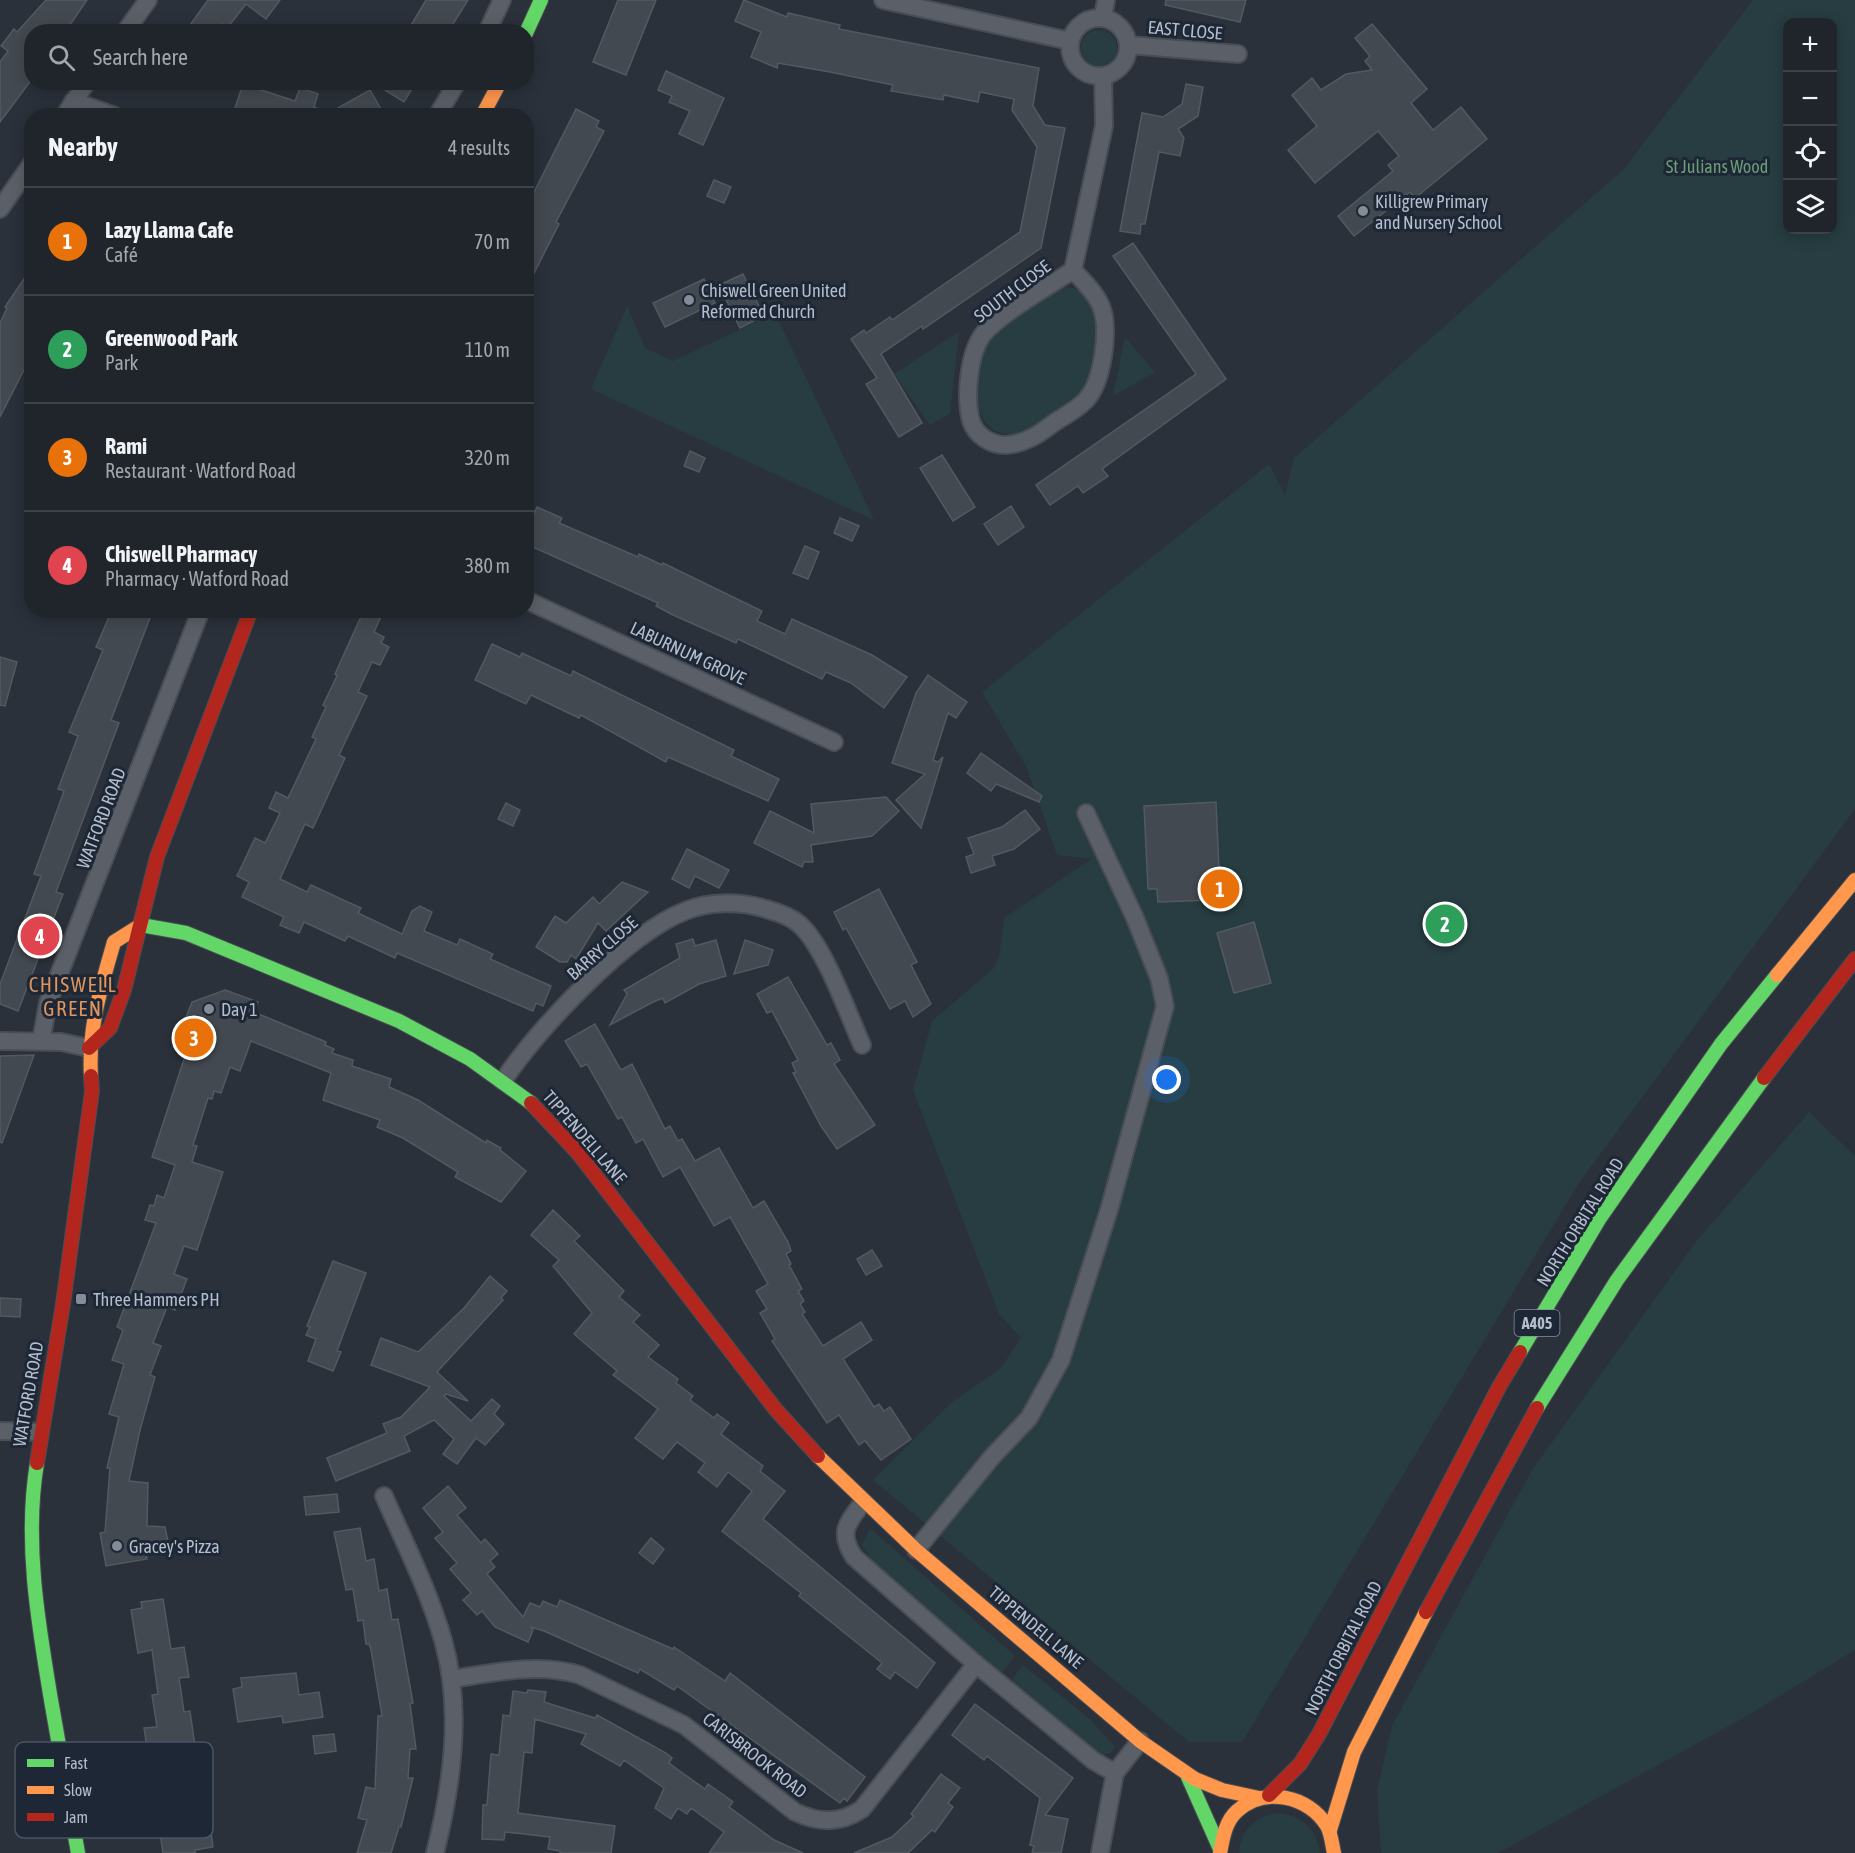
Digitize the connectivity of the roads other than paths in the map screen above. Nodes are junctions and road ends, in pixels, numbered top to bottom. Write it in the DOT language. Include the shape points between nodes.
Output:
graph roads {
  1 [pos="148,0"];
  2 [pos="501,0"];
  3 [pos="541,0"];
  4 [pos="884,0"];
  5 [pos="1106,0"];
  6 [pos="1103,17"];
  7 [pos="131,24"];
  8 [pos="490,24"];
  9 [pos="530,24"];
  10 [pos="1070,41"];
  11 [pos="1129,45"];
  12 [pos="1238,54"];
  13 [pos="1102,76"];
  14 [pos="81,90"];
  15 [pos="452,90"];
  16 [pos="496,90"];
  17 [pos="69,108"];
  18 [pos="442,108"];
  19 [pos="486,108"];
  20 [pos="24,174"];
  21 [pos="0,209"];
  22 [pos="1073,270"];
  23 [pos="534,604"];
  24 [pos="198,618"];
  25 [pos="248,618"];
  26 [pos="834,742"];
  27 [pos="1086,813"];
  28 [pos="1855,880"];
  29 [pos="141,924"];
  30 [pos="1855,959"];
  31 [pos="0,1041"];
  32 [pos="41,1041"];
  33 [pos="862,1045"];
  34 [pos="90,1048"];
  35 [pos="503,1081"];
  36 [pos="0,1431"];
  37 [pos="40,1432"];
  38 [pos="384,1496"];
  39 [pos="863,1502"];
  40 [pos="916,1550"];
  41 [pos="976,1664"];
  42 [pos="451,1679"];
  43 [pos="1140,1741"];
  44 [pos="58,1742"];
  45 [pos="1115,1773"];
  46 [pos="1188,1777"];
  47 [pos="1264,1797"];
  48 [pos="1330,1830"];
  49 [pos="75,1838"];
  50 [pos="1220,1851"];
  51 [pos="439,1852"];
  52 [pos="78,1853"];
  53 [pos="1100,1853"];
  54 [pos="1335,1853"];
  1 -- 7 [label="street"];
  2 -- 8 [label="street"];
  3 -- 9 [label="main road"];
  4 -- 10 [label="street"];
  5 -- 6 [label="street"];
  6 -- 10 [label="street" via="1086,20"];
  6 -- 11 [label="street" via="1124,30"];
  10 -- 13 [label="street" via="1077,67"];
  11 -- 12 [label="street, EAST CLOSE"];
  11 -- 13 [label="street" via="1125,63"];
  13 -- 22 [label="street, SOUTH CLOSE" via="1104,126"];
  14 -- 17 [label="street"];
  15 -- 18 [label="street"];
  16 -- 19 [label="main road"];
  20 -- 21 [label="street"];
  22 -- 22 [label="street, SOUTH CLOSE" via="995,324 977,347 968,410 973,427 992,442 1018,444 1039,434 1085,401 1093,390 1106,325 1095,294"];
  23 -- 26 [label="street, LABURNUM GROVE"];
  24 -- 32 [label="street, WATFORD ROAD" via="48,1003"];
  25 -- 29 [label="main road" via="157,857"];
  27 -- 40 [label="street" via="1151,958 1165,1006 1109,1210 1061,1360 1029,1418 992,1456"];
  28 -- 47 [label="main road, NORTH ORBITAL ROAD / A405" via="1721,1044 1600,1218 1499,1387 1319,1734 1300,1764"];
  29 -- 34 [label="main road" via="110,1028"];
  29 -- 34 [label="main road, WATFORD ROAD" via="114,942 95,1005"];
  29 -- 35 [label="main road, TIPPENDELL LANE" via="186,933 399,1021"];
  30 -- 48 [label="main road, A405" via="1726,1127 1555,1375 1471,1525 1354,1752"];
  31 -- 32 [label="street"];
  32 -- 34 [label="street"];
  33 -- 35 [label="street, BARRY CLOSE" via="821,957 799,924 758,906 705,905 657,926 608,964 524,1053"];
  34 -- 37 [label="main road, WATFORD ROAD" via="92,1091 63,1304"];
  35 -- 39 [label="main road, TIPPENDELL LANE" via="532,1104 578,1153 776,1410"];
  36 -- 37 [label="street"];
  37 -- 44 [label="main road, WATFORD ROAD" via="32,1531 37,1620"];
  38 -- 42 [label="street" via="428,1598"];
  39 -- 40 [label="main road, TIPPENDELL LANE"];
  39 -- 41 [label="street" via="844,1538 854,1557"];
  40 -- 43 [label="main road, TIPPENDELL LANE"];
  41 -- 42 [label="street, CARISBROOK ROAD" via="862,1809 829,1821 795,1812 684,1725 580,1675 544,1668"];
  41 -- 45 [label="street" via="1094,1761"];
  42 -- 51 [label="street" via="453,1748"];
  43 -- 45 [label="street"];
  43 -- 46 [label="main road, TIPPENDELL LANE"];
  45 -- 53 [label="street"];
  46 -- 47 [label="main road, TIPPENDELL LANE" via="1213,1788"];
  46 -- 50 [label="main road, TIPPENDELL LANE"];
  47 -- 48 [label="main road, TIPPENDELL LANE" via="1288,1796 1305,1803 1320,1814"];
  47 -- 50 [label="main road, NORTH ORBITAL ROAD" via="1244,1806 1232,1818"];
  48 -- 54 [label="main road"];
  49 -- 52 [label="main road, WATFORD ROAD"];
}
